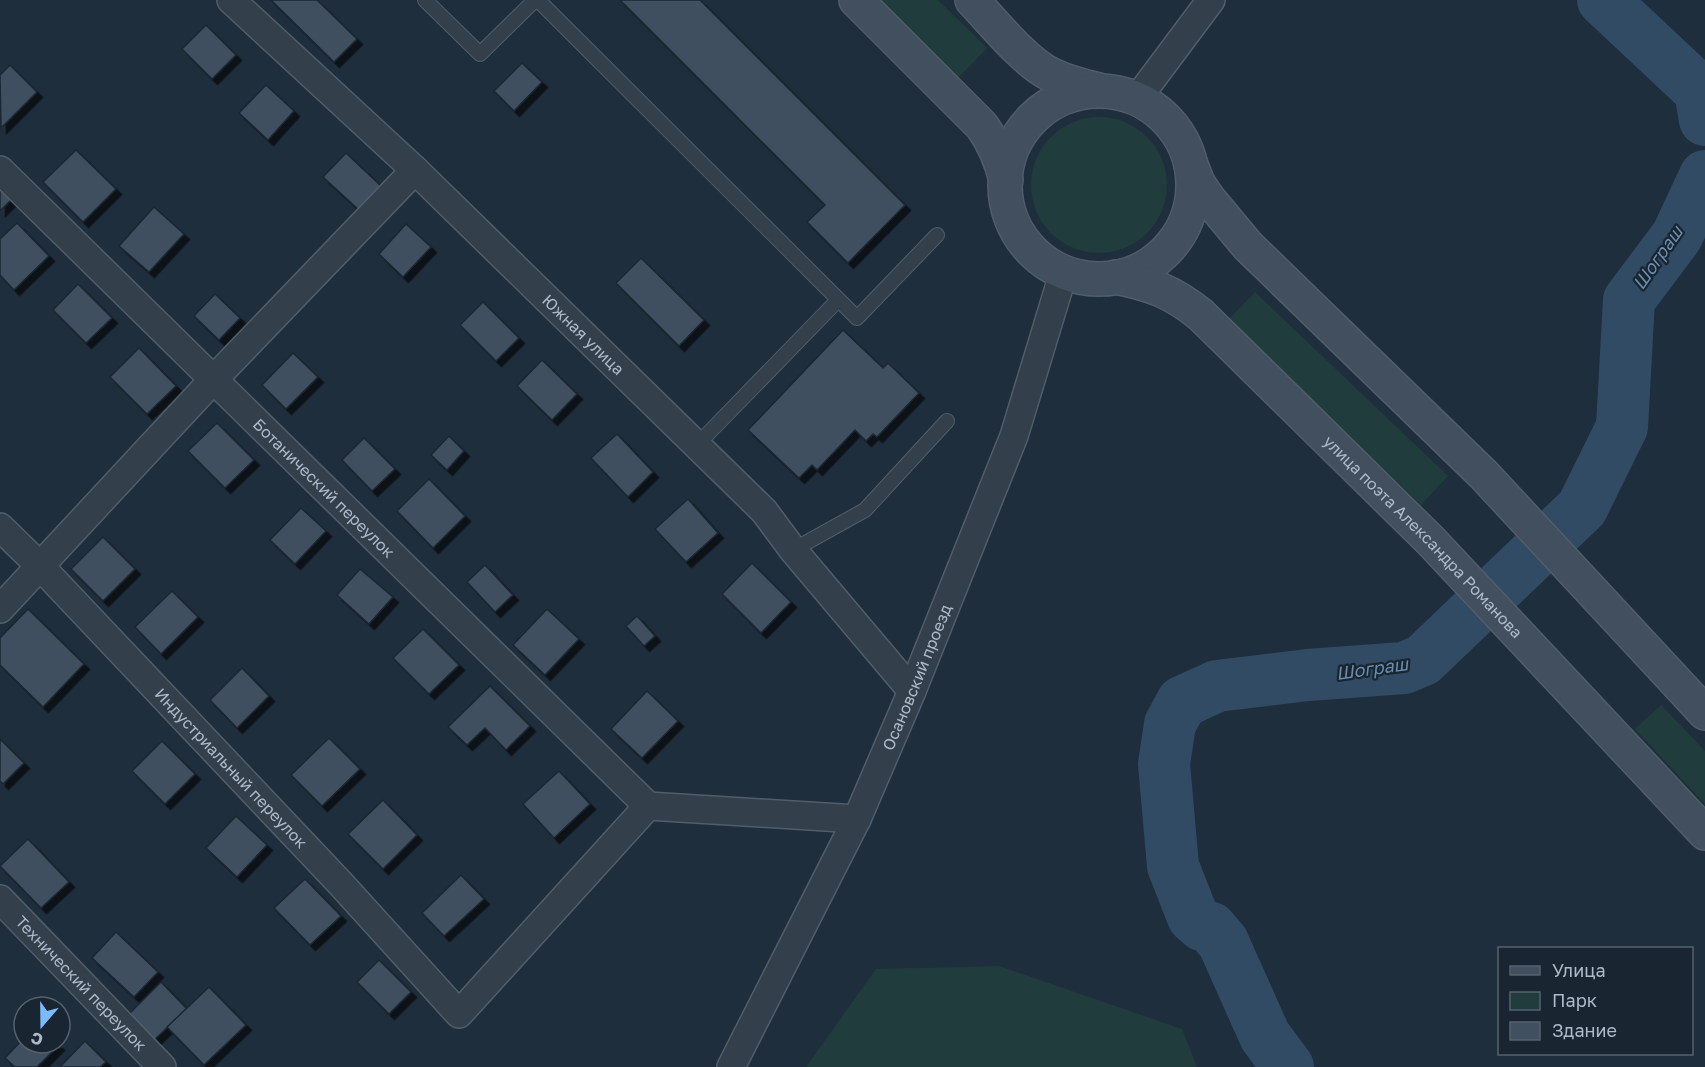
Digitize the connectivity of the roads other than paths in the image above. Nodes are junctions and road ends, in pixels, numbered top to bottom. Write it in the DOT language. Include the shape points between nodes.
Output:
graph roads {
  1 [pos="231,0"];
  2 [pos="425,0"];
  3 [pos="536,0"];
  4 [pos="856,0"];
  5 [pos="972,0"];
  6 [pos="1211,0"];
  7 [pos="1104,91"];
  8 [pos="1140,100"];
  9 [pos="1191,165"];
  10 [pos="0,170"];
  11 [pos="414,170"];
  12 [pos="1006,180"];
  13 [pos="937,235"];
  14 [pos="1064,271"];
  15 [pos="1116,277"];
  16 [pos="838,300"];
  17 [pos="213,380"];
  18 [pos="946,421"];
  19 [pos="697,445"];
  20 [pos="0,527"];
  21 [pos="793,550"];
  22 [pos="40,566"];
  23 [pos="0,609"];
  24 [pos="912,691"];
  25 [pos="1705,713"];
  26 [pos="648,806"];
  27 [pos="857,819"];
  28 [pos="1705,833"];
  29 [pos="0,899"];
  30 [pos="162,1067"];
  31 [pos="731,1067"];
  1 -- 11 [label="street, Южная улица"];
  2 -- 3 [label="lane" via="480,54"];
  3 -- 16 [label="lane"];
  4 -- 12 [label="main road" via="982,126 992,141"];
  5 -- 7 [label="main road" via="1032,62 1069,83"];
  6 -- 8 [label="street"];
  7 -- 8 [label="main road"];
  7 -- 12 [label="main road" via="1064,98 1041,112 1016,142"];
  8 -- 9 [label="main road" via="1168,121"];
  9 -- 15 [label="main road" via="1193,198 1182,230 1161,256 1132,273"];
  9 -- 25 [label="main road" via="1208,198 1248,246 1484,474"];
  10 -- 17 [label="street, Ботанический переулок"];
  11 -- 17 [label="street"];
  11 -- 19 [label="street, Южная улица"];
  12 -- 14 [label="main road" via="1008,207 1021,237 1037,255"];
  13 -- 16 [label="lane" via="857,318"];
  14 -- 15 [label="main road" via="1099,279"];
  14 -- 24 [label="street, Осановский проезд" via="1014,435"];
  15 -- 28 [label="main road, улица поэта Александра Романова" via="1166,291 1201,315 1431,541"];
  16 -- 19 [label="lane"];
  17 -- 22 [label="street"];
  17 -- 26 [label="street, Ботанический переулок"];
  18 -- 21 [label="lane" via="865,510"];
  19 -- 21 [label="street, Южная улица" via="764,511"];
  20 -- 22 [label="street, Индустриальный переулок"];
  21 -- 24 [label="street, Южная улица"];
  22 -- 23 [label="street"];
  22 -- 26 [label="street, Индустриальный переулок" via="459,1014"];
  24 -- 27 [label="street, Осановский проезд"];
  26 -- 27 [label="street"];
  27 -- 31 [label="street, Осановский проезд"];
  29 -- 30 [label="street, Технический переулок"];
}
